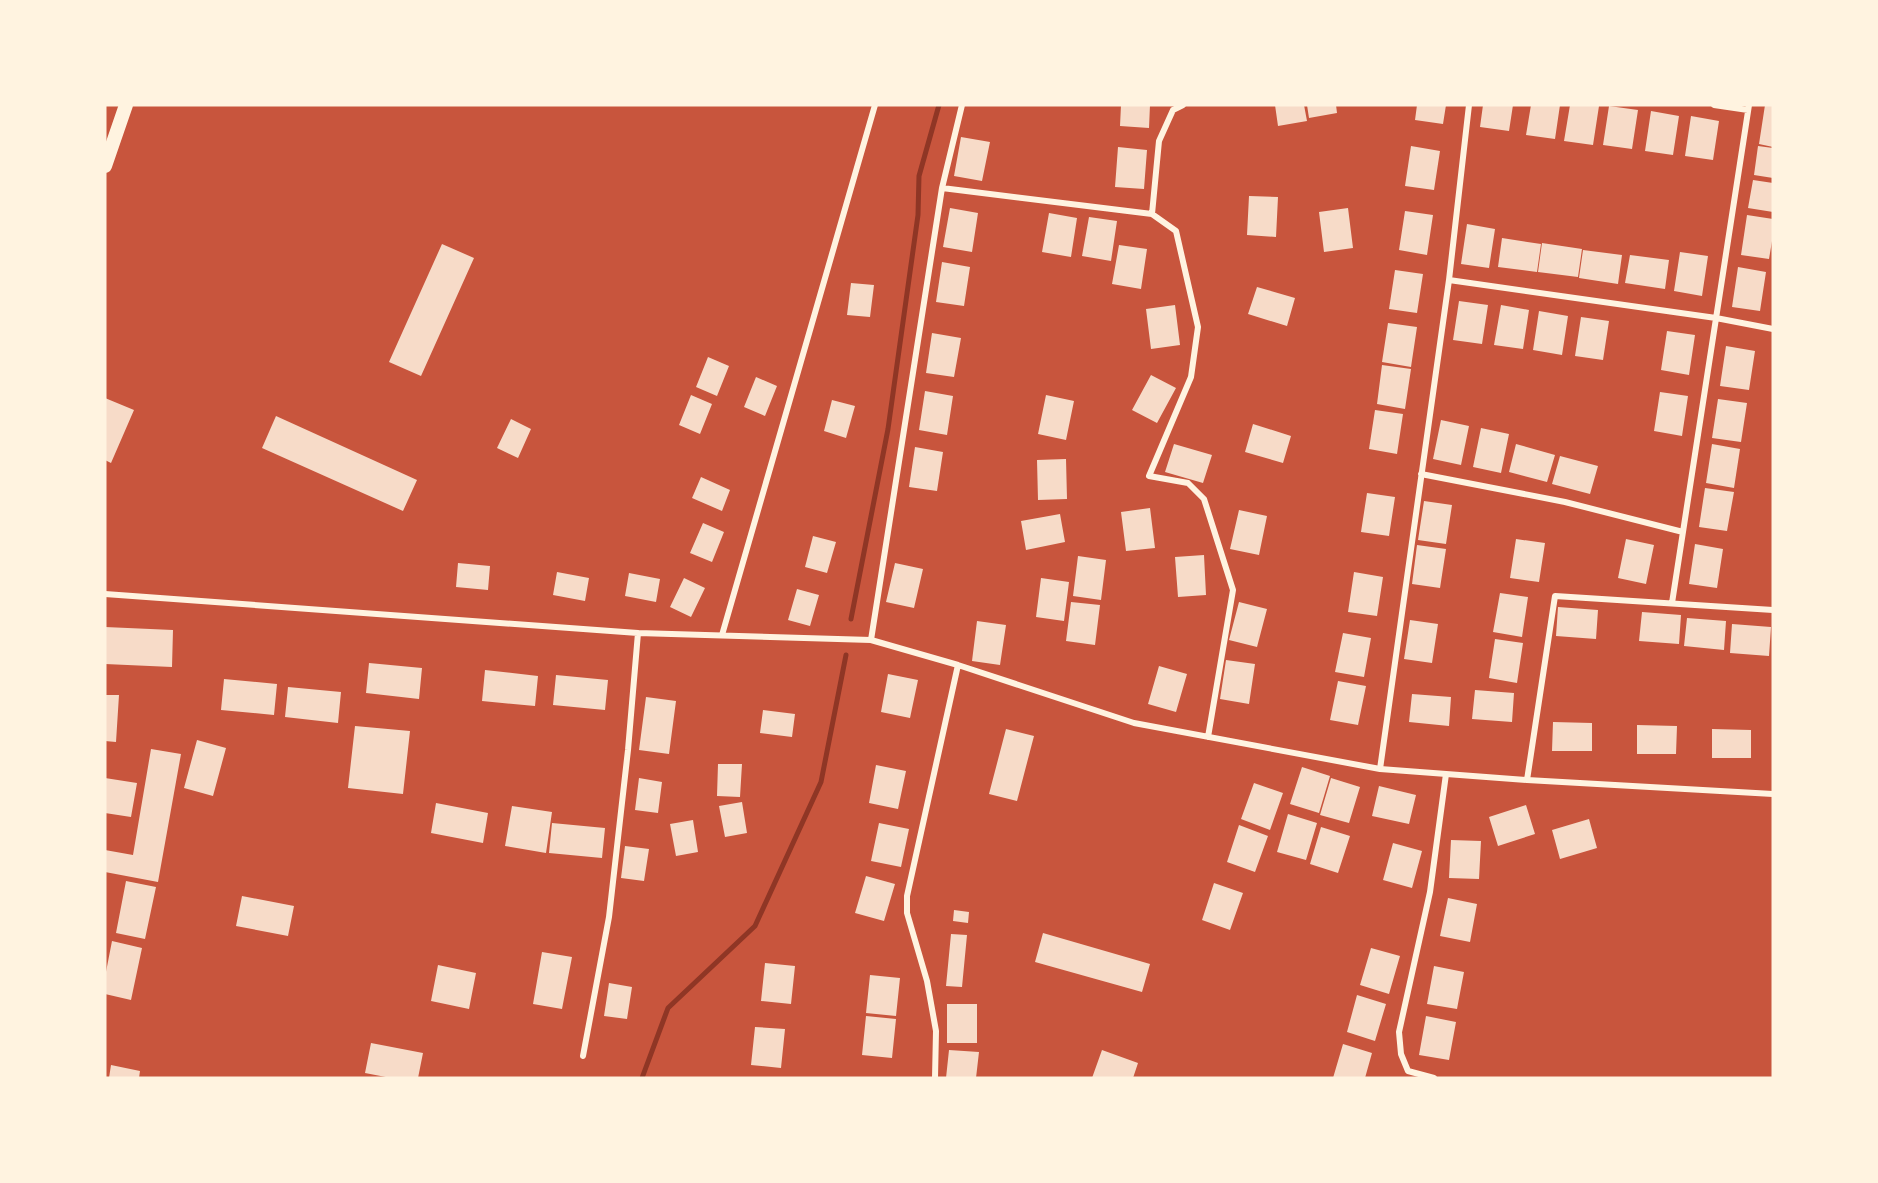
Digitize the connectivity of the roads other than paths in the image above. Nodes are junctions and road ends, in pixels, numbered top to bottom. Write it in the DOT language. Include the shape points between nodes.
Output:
graph roads {
  1 [pos="126,105"];
  2 [pos="875,105"];
  3 [pos="962,105"];
  4 [pos="1183,105"];
  5 [pos="1469,105"];
  6 [pos="1714,105"];
  7 [pos="1748,108"];
  8 [pos="105,166"];
  9 [pos="942,188"];
  10 [pos="1152,214"];
  11 [pos="1449,280"];
  12 [pos="1716,318"];
  13 [pos="1773,329"];
  14 [pos="1421,474"];
  15 [pos="1683,532"];
  16 [pos="105,594"];
  17 [pos="1672,603"];
  18 [pos="1773,610"];
  19 [pos="638,633"];
  20 [pos="722,635"];
  21 [pos="871,640"];
  22 [pos="958,665"];
  23 [pos="1208,737"];
  24 [pos="1380,769"];
  25 [pos="1446,774"];
  26 [pos="1527,780"];
  27 [pos="1773,794"];
  28 [pos="583,1056"];
  29 [pos="935,1078"];
  30 [pos="1434,1078"];
  1 -- 8 [label="highway"];
  2 -- 20 [label="street"];
  3 -- 9 [label="street"];
  4 -- 10 [label="street" via="1173,110 1159,141"];
  5 -- 11 [label="street"];
  6 -- 7 [label="street"];
  7 -- 12 [label="street"];
  9 -- 10 [label="street"];
  9 -- 21 [label="street"];
  10 -- 23 [label="street" via="1176,231 1198,327 1191,376 1149,476 1188,483 1204,499 1233,590"];
  11 -- 12 [label="street"];
  11 -- 14 [label="street"];
  12 -- 13 [label="street"];
  12 -- 15 [label="street"];
  14 -- 15 [label="street" via="1565,502"];
  14 -- 24 [label="street"];
  15 -- 17 [label="street"];
  16 -- 19 [label="street"];
  17 -- 18 [label="street"];
  17 -- 26 [label="street" via="1555,596"];
  19 -- 20 [label="street"];
  19 -- 28 [label="street" via="609,917"];
  20 -- 21 [label="street"];
  21 -- 22 [label="street"];
  22 -- 23 [label="street" via="1134,723"];
  22 -- 29 [label="street" via="907,896 907,913 927,981 936,1031"];
  23 -- 24 [label="street"];
  24 -- 25 [label="street"];
  25 -- 26 [label="street"];
  25 -- 30 [label="street" via="1430,892 1399,1032 1408,1071"];
  26 -- 27 [label="street"];
}
